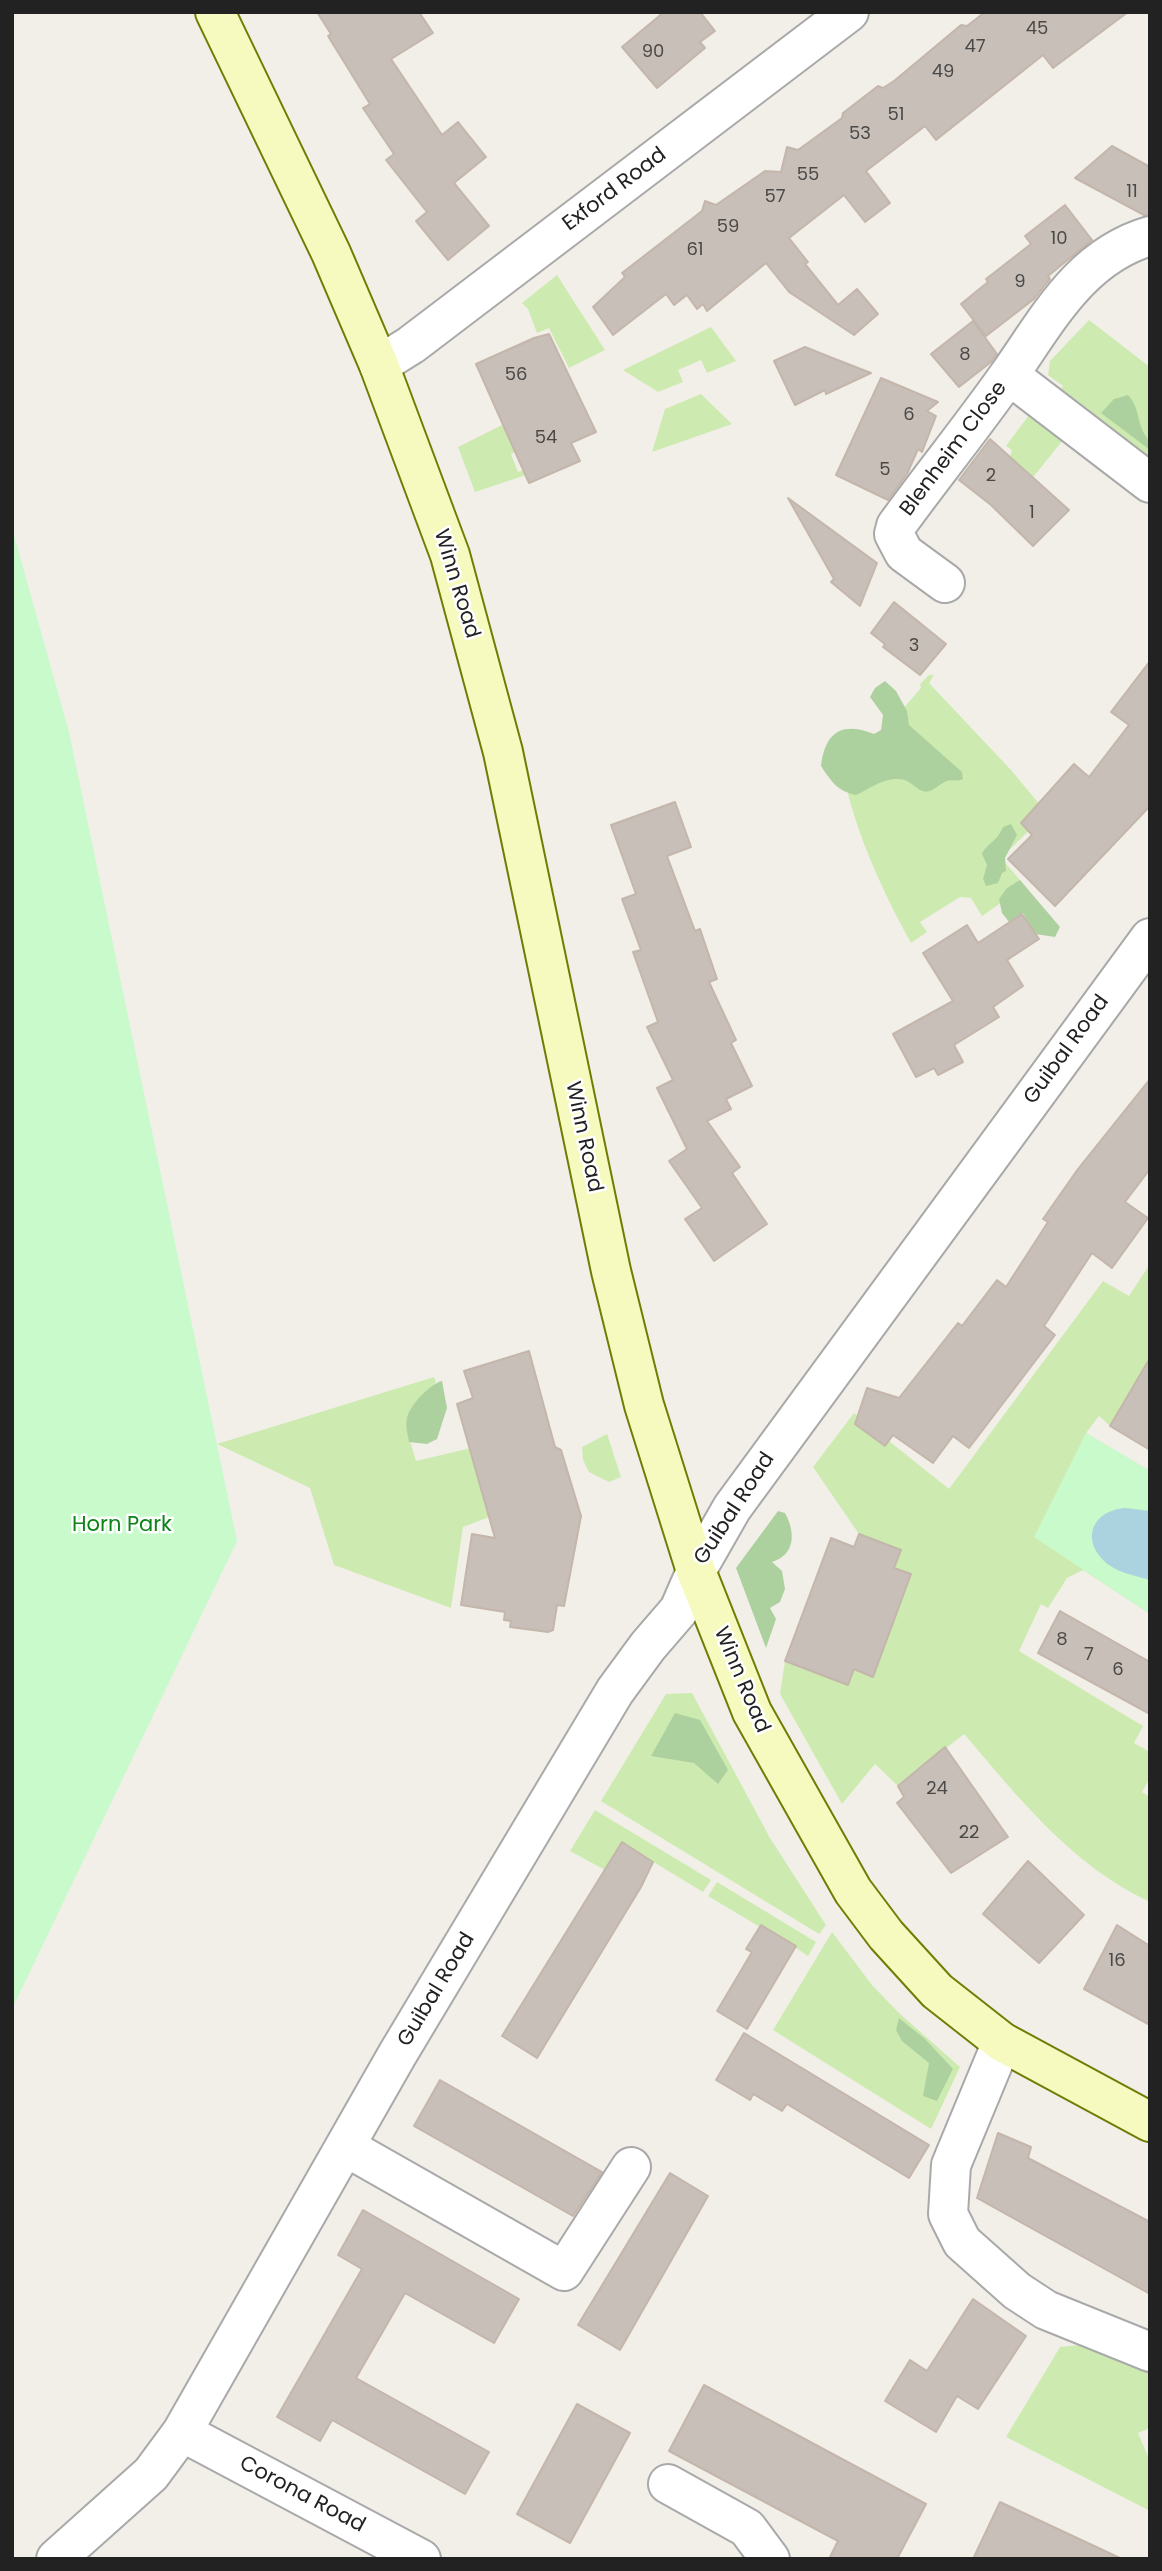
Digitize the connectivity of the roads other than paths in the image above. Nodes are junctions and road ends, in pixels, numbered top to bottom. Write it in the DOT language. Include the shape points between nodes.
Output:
graph roads {
  1 [pos="215,12"];
  2 [pos="849,12"];
  3 [pos="1150,236"];
  4 [pos="379,365"];
  5 [pos="1009,375"];
  6 [pos="1150,483"];
  7 [pos="945,583"];
  8 [pos="1150,938"];
  9 [pos="696,1571"];
  10 [pos="1002,2042"];
  11 [pos="1150,2122"];
  12 [pos="346,2147"];
  13 [pos="631,2167"];
  14 [pos="1150,2352"];
  15 [pos="182,2432"];
  16 [pos="668,2484"];
  17 [pos="56,2559"];
  18 [pos="421,2559"];
  19 [pos="770,2559"];
  1 -- 4 [label="street, Winn Road"];
  2 -- 4 [label="street, Exford Road"];
  3 -- 5 [label="street, Blenheim Close" via="1125,246 1078,279"];
  4 -- 9 [label="street, Winn Road" via="450,555 503,752 611,1271 644,1405"];
  5 -- 6 [label="street, Blenheim Close"];
  5 -- 7 [label="street, Blenheim Close" via="894,534 904,553"];
  8 -- 9 [label="street, Guibal Road" via="763,1463 724,1519"];
  9 -- 10 [label="street, Winn Road" via="752,1712 853,1891 886,1936 937,1991"];
  9 -- 12 [label="street, Guibal Road" via="679,1610 615,1691"];
  10 -- 11 [label="street, Winn Road"];
  10 -- 14 [label="street" via="951,2165 948,2214 962,2242 1017,2291 1046,2310"];
  12 -- 13 [label="street" via="564,2271"];
  12 -- 15 [label="street, Guibal Road"];
  15 -- 17 [label="street, Guibal Road" via="151,2474"];
  15 -- 18 [label="street, Corona Road"];
  16 -- 19 [label="street" via="747,2528"];
}
